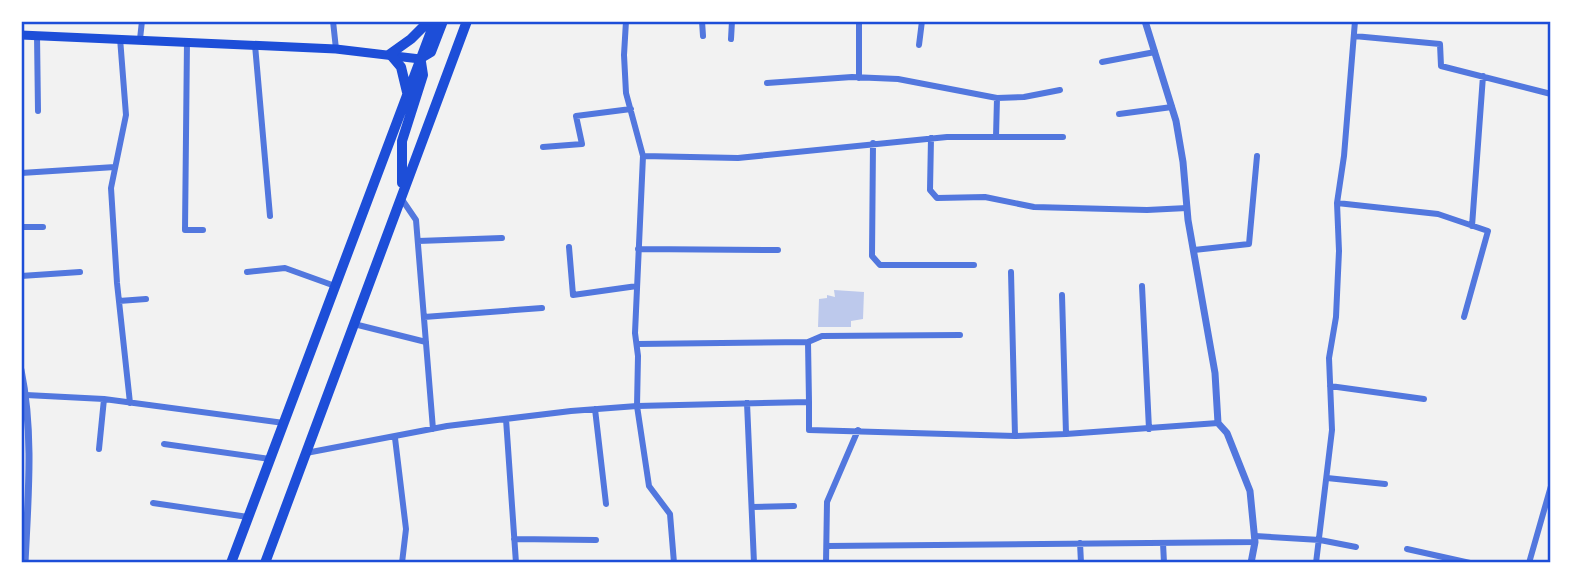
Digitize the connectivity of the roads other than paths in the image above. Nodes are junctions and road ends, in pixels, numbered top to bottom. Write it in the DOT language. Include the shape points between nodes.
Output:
graph roads {
  1 [pos="142,21"];
  2 [pos="333,21"];
  3 [pos="429,21"];
  4 [pos="435,21"];
  5 [pos="443,21"];
  6 [pos="467,21"];
  7 [pos="626,21"];
  8 [pos="702,21"];
  9 [pos="732,21"];
  10 [pos="859,21"];
  11 [pos="922,21"];
  12 [pos="1145,21"];
  13 [pos="1355,21"];
  14 [pos="21,35"];
  15 [pos="37,35"];
  16 [pos="703,36"];
  17 [pos="1354,36"];
  18 [pos="120,38"];
  19 [pos="140,39"];
  20 [pos="731,39"];
  21 [pos="187,41"];
  22 [pos="255,45"];
  23 [pos="919,45"];
  24 [pos="336,49"];
  25 [pos="1156,52"];
  26 [pos="390,54"];
  27 [pos="421,59"];
  28 [pos="1102,62"];
  29 [pos="1483,76"];
  30 [pos="859,78"];
  31 [pos="767,83"];
  32 [pos="1060,90"];
  33 [pos="1551,94"];
  34 [pos="407,96"];
  35 [pos="997,98"];
  36 [pos="1172,107"];
  37 [pos="631,109"];
  38 [pos="38,111"];
  39 [pos="1119,114"];
  40 [pos="996,137"];
  41 [pos="1063,137"];
  42 [pos="930,138"];
  43 [pos="873,143"];
  44 [pos="543,147"];
  45 [pos="643,156"];
  46 [pos="1257,156"];
  47 [pos="115,167"];
  48 [pos="21,173"];
  49 [pos="401,198"];
  50 [pos="1338,203"];
  51 [pos="1187,208"];
  52 [pos="270,216"];
  53 [pos="1472,226"];
  54 [pos="21,227"];
  55 [pos="43,227"];
  56 [pos="203,230"];
  57 [pos="502,238"];
  58 [pos="418,241"];
  59 [pos="569,247"];
  60 [pos="638,249"];
  61 [pos="778,250"];
  62 [pos="1194,250"];
  63 [pos="974,265"];
  64 [pos="80,272"];
  65 [pos="247,272"];
  66 [pos="1011,272"];
  67 [pos="21,276"];
  68 [pos="335,286"];
  69 [pos="637,286"];
  70 [pos="1142,286"];
  71 [pos="1062,295"];
  72 [pos="146,299"];
  73 [pos="119,301"];
  74 [pos="542,308"];
  75 [pos="424,317"];
  76 [pos="1464,317"];
  77 [pos="354,324"];
  78 [pos="960,335"];
  79 [pos="426,342"];
  80 [pos="808,342"];
  81 [pos="636,344"];
  82 [pos="21,370"];
  83 [pos="1330,387"];
  84 [pos="26,395"];
  85 [pos="104,399"];
  86 [pos="1424,399"];
  87 [pos="809,402"];
  88 [pos="130,403"];
  89 [pos="747,403"];
  90 [pos="637,405"];
  91 [pos="595,409"];
  92 [pos="506,419"];
  93 [pos="284,423"];
  94 [pos="1218,423"];
  95 [pos="433,429"];
  96 [pos="1149,429"];
  97 [pos="858,430"];
  98 [pos="1066,434"];
  99 [pos="1015,436"];
  100 [pos="395,438"];
  101 [pos="164,444"];
  102 [pos="99,449"];
  103 [pos="306,453"];
  104 [pos="270,460"];
  105 [pos="1328,478"];
  106 [pos="1385,484"];
  107 [pos="1551,486"];
  108 [pos="153,503"];
  109 [pos="606,504"];
  110 [pos="794,506"];
  111 [pos="752,507"];
  112 [pos="248,517"];
  113 [pos="514,539"];
  114 [pos="1255,539"];
  115 [pos="596,540"];
  116 [pos="1320,540"];
  117 [pos="1080,543"];
  118 [pos="1163,543"];
  119 [pos="827,546"];
  120 [pos="1356,547"];
  121 [pos="1407,549"];
  122 [pos="25,563"];
  123 [pos="231,563"];
  124 [pos="265,563"];
  125 [pos="402,563"];
  126 [pos="516,563"];
  127 [pos="674,563"];
  128 [pos="754,563"];
  129 [pos="826,563"];
  130 [pos="1081,563"];
  131 [pos="1164,563"];
  132 [pos="1251,563"];
  133 [pos="1316,563"];
  134 [pos="1470,563"];
  135 [pos="1529,563"];
  1 -- 19 [label="street"];
  2 -- 24 [label="street"];
  3 -- 26 [label="main road"];
  4 -- 27 [label="main road"];
  5 -- 27 [label="main road" via="431,52"];
  6 -- 49 [label="main road"];
  7 -- 37 [label="street" via="626,93"];
  8 -- 16 [label="street"];
  9 -- 20 [label="street"];
  10 -- 30 [label="street"];
  11 -- 23 [label="street"];
  12 -- 25 [label="street"];
  13 -- 17 [label="street"];
  14 -- 15 [label="main road"];
  15 -- 18 [label="main road"];
  15 -- 38 [label="street"];
  17 -- 29 [label="street" via="1440,44 1441,66"];
  17 -- 50 [label="street"];
  18 -- 19 [label="main road"];
  18 -- 47 [label="street" via="126,115"];
  19 -- 21 [label="main road"];
  21 -- 22 [label="main road"];
  21 -- 56 [label="street" via="184,230"];
  22 -- 24 [label="main road"];
  22 -- 52 [label="street"];
  24 -- 26 [label="main road"];
  25 -- 28 [label="street"];
  25 -- 36 [label="street"];
  26 -- 27 [label="main road"];
  26 -- 34 [label="main road" via="401,67"];
  27 -- 34 [label="main road"];
  27 -- 49 [label="main road" via="423,75 402,141"];
  29 -- 33 [label="street"];
  29 -- 53 [label="street"];
  30 -- 31 [label="street"];
  30 -- 35 [label="street" via="898,79"];
  32 -- 35 [label="street"];
  34 -- 68 [label="main road"];
  35 -- 40 [label="street"];
  36 -- 39 [label="street"];
  36 -- 51 [label="street"];
  37 -- 44 [label="street" via="576,116 582,144"];
  37 -- 45 [label="street"];
  40 -- 41 [label="street"];
  40 -- 42 [label="street"];
  42 -- 43 [label="street"];
  42 -- 51 [label="street" via="930,190 937,198 985,197 1034,207"];
  43 -- 45 [label="street" via="738,158"];
  43 -- 63 [label="street" via="873,256 880,265"];
  45 -- 60 [label="street"];
  46 -- 62 [label="street" via="1249,244"];
  47 -- 48 [label="street"];
  47 -- 73 [label="street" via="112,200"];
  49 -- 58 [label="street" via="416,220"];
  49 -- 77 [label="main road"];
  50 -- 53 [label="street" via="1438,214"];
  50 -- 83 [label="street"];
  51 -- 62 [label="street"];
  53 -- 76 [label="street" via="1488,231"];
  54 -- 55 [label="street"];
  57 -- 58 [label="street"];
  58 -- 75 [label="street"];
  59 -- 69 [label="street" via="573,295"];
  60 -- 61 [label="street"];
  60 -- 69 [label="street"];
  62 -- 94 [label="street" via="1215,373"];
  64 -- 67 [label="street"];
  65 -- 68 [label="street" via="285,268"];
  66 -- 99 [label="street"];
  68 -- 93 [label="main road"];
  69 -- 81 [label="street"];
  70 -- 96 [label="street"];
  71 -- 98 [label="street"];
  72 -- 73 [label="street"];
  73 -- 88 [label="street"];
  74 -- 75 [label="street"];
  75 -- 79 [label="street"];
  77 -- 79 [label="street"];
  77 -- 103 [label="main road"];
  78 -- 80 [label="street" via="822,336"];
  79 -- 95 [label="street"];
  80 -- 81 [label="street"];
  80 -- 87 [label="street"];
  81 -- 90 [label="street"];
  82 -- 84 [label="street"];
  83 -- 86 [label="street"];
  83 -- 105 [label="street"];
  84 -- 85 [label="street"];
  84 -- 122 [label="street"];
  85 -- 88 [label="street"];
  85 -- 102 [label="street"];
  87 -- 89 [label="street"];
  87 -- 97 [label="street" via="809,430"];
  88 -- 93 [label="street"];
  89 -- 90 [label="street"];
  89 -- 111 [label="street"];
  90 -- 91 [label="street"];
  90 -- 127 [label="street" via="649,486 670,514"];
  91 -- 92 [label="street"];
  91 -- 109 [label="street"];
  92 -- 95 [label="street"];
  92 -- 113 [label="street"];
  93 -- 104 [label="main road"];
  94 -- 96 [label="street"];
  94 -- 114 [label="street" via="1227,433 1250,491"];
  95 -- 100 [label="street"];
  96 -- 98 [label="street"];
  97 -- 99 [label="street"];
  97 -- 119 [label="street" via="827,502"];
  98 -- 99 [label="street"];
  100 -- 103 [label="street"];
  100 -- 125 [label="street" via="406,529"];
  101 -- 104 [label="street"];
  103 -- 124 [label="main road"];
  104 -- 112 [label="main road"];
  105 -- 106 [label="street"];
  105 -- 116 [label="street"];
  107 -- 135 [label="street"];
  108 -- 112 [label="street"];
  110 -- 111 [label="street"];
  111 -- 128 [label="street"];
  112 -- 123 [label="main road"];
  113 -- 115 [label="street"];
  113 -- 126 [label="street"];
  114 -- 116 [label="street"];
  114 -- 118 [label="street"];
  114 -- 132 [label="street"];
  116 -- 120 [label="street"];
  116 -- 133 [label="street"];
  117 -- 118 [label="street"];
  117 -- 119 [label="street"];
  117 -- 130 [label="street"];
  118 -- 131 [label="street"];
  119 -- 129 [label="street"];
  121 -- 134 [label="street"];
}
